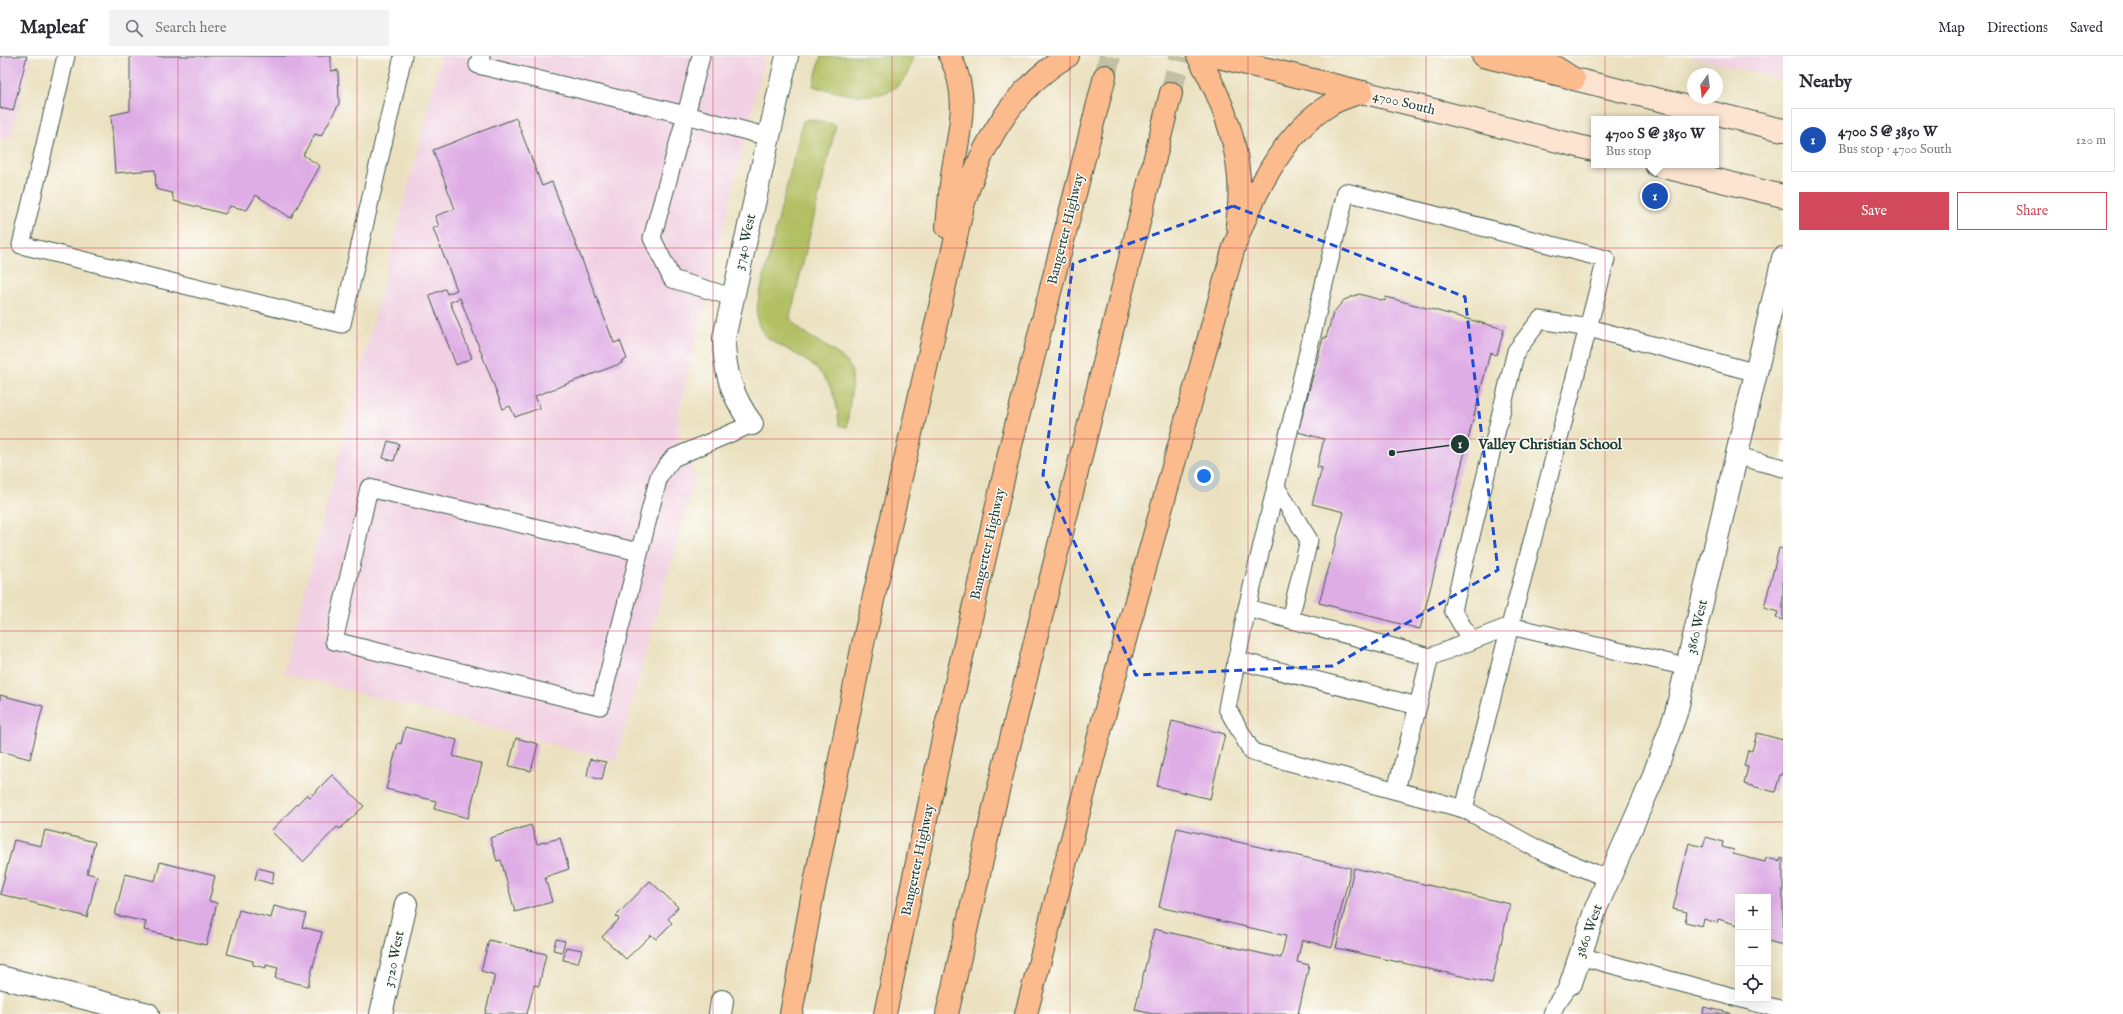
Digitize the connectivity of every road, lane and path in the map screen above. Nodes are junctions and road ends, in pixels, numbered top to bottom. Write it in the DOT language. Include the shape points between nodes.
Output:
graph roads {
  1 [pos="66,56"];
  2 [pos="403,56"];
  3 [pos="481,56"];
  4 [pos="701,56"];
  5 [pos="787,56"];
  6 [pos="950,56"];
  7 [pos="1068,56"];
  8 [pos="1198,56"];
  9 [pos="1214,56"];
  10 [pos="1483,56"];
  11 [pos="1538,56"];
  12 [pos="1105,76"];
  13 [pos="1574,78"];
  14 [pos="1362,92"];
  15 [pos="1171,93"];
  16 [pos="686,115"];
  17 [pos="1783,130"];
  18 [pos="769,136"];
  19 [pos="1591,149"];
  20 [pos="1668,168"];
  21 [pos="1783,196"];
  22 [pos="1234,246"];
  23 [pos="1783,258"];
  24 [pos="946,282"];
  25 [pos="732,297"];
  26 [pos="1589,328"];
  27 [pos="1757,373"];
  28 [pos="752,424"];
  29 [pos="1738,456"];
  30 [pos="1783,468"];
  31 [pos="1276,487"];
  32 [pos="639,552"];
  33 [pos="1247,608"];
  34 [pos="1290,619"];
  35 [pos="1510,626"];
  36 [pos="1471,641"];
  37 [pos="1430,657"];
  38 [pos="1236,660"];
  39 [pos="1687,667"];
  40 [pos="1418,706"];
  41 [pos="1396,790"];
  42 [pos="1464,809"];
  43 [pos="1609,879"];
  44 [pos="406,904"];
  45 [pos="1580,956"];
  46 [pos="0,977"];
  47 [pos="1571,983"];
  48 [pos="1735,997"];
  49 [pos="1753,1002"];
  50 [pos="1783,1010"];
  51 [pos="148,1014"];
  52 [pos="381,1014"];
  53 [pos="791,1014"];
  54 [pos="885,1014"];
  55 [pos="947,1014"];
  56 [pos="1026,1014"];
  57 [pos="1552,1014"];
  1 -- 2 [label="lane" via="21,244 342,324"];
  3 -- 16 [label="lane" via="478,65"];
  4 -- 16 [label="lane"];
  5 -- 18 [label="street, 3740 West"];
  6 -- 24 [label="main road" via="960,82 963,102 949,199"];
  7 -- 24 [label="main road" via="1030,86 995,130 982,154 963,206"];
  8 -- 22 [label="main road" via="1223,103 1236,154 1239,214"];
  9 -- 14 [label="main road, 4700 South"];
  10 -- 13 [label="main road"];
  11 -- 13 [label="main road"];
  12 -- 54 [label="main road, Bangerter Highway" via="1011,446 943,739"];
  13 -- 17 [label="main road"];
  14 -- 19 [label="main road, 4700 South"];
  14 -- 22 [label="main road" via="1344,97 1328,106 1304,125 1266,176"];
  15 -- 55 [label="main road" via="996,799"];
  16 -- 18 [label="lane"];
  16 -- 25 [label="lane" via="652,238 672,280"];
  18 -- 25 [label="street, 3740 West"];
  20 -- 21 [label="main road"];
  22 -- 56 [label="main road" via="1107,705"];
  23 -- 27 [label="street, 3860 West"];
  24 -- 53 [label="main road" via="862,644"];
  25 -- 28 [label="street, 3740 West" via="724,338 724,358 733,394"];
  26 -- 27 [label="lane"];
  26 -- 31 [label="lane" via="1606,259 1346,192"];
  26 -- 35 [label="lane"];
  26 -- 36 [label="lane" via="1540,320 1516,351 1453,610"];
  27 -- 29 [label="street, 3860 West"];
  28 -- 32 [label="lane" via="673,458 659,476"];
  29 -- 30 [label="lane"];
  29 -- 39 [label="street, 3860 West"];
  31 -- 33 [label="lane"];
  31 -- 34 [label="lane" via="1308,540"];
  32 -- 32 [label="lane" via="600,706 334,641 369,488"];
  33 -- 34 [label="lane"];
  33 -- 38 [label="lane"];
  34 -- 37 [label="lane"];
  35 -- 36 [label="lane"];
  35 -- 39 [label="lane"];
  35 -- 42 [label="lane"];
  36 -- 37 [label="lane"];
  37 -- 40 [label="lane"];
  38 -- 40 [label="lane"];
  38 -- 41 [label="lane" via="1227,708 1252,752"];
  39 -- 43 [label="street, 3860 West" via="1662,757"];
  40 -- 41 [label="lane"];
  41 -- 42 [label="lane"];
  42 -- 43 [label="lane" via="1541,851"];
  43 -- 45 [label="street, 3860 West"];
  44 -- 52 [label="street, 3720 West"];
  45 -- 47 [label="street, 3860 West"];
  45 -- 48 [label="lane"];
  46 -- 51 [label="street"];
  47 -- 57 [label="lane"];
  49 -- 50 [label="lane"];
}
